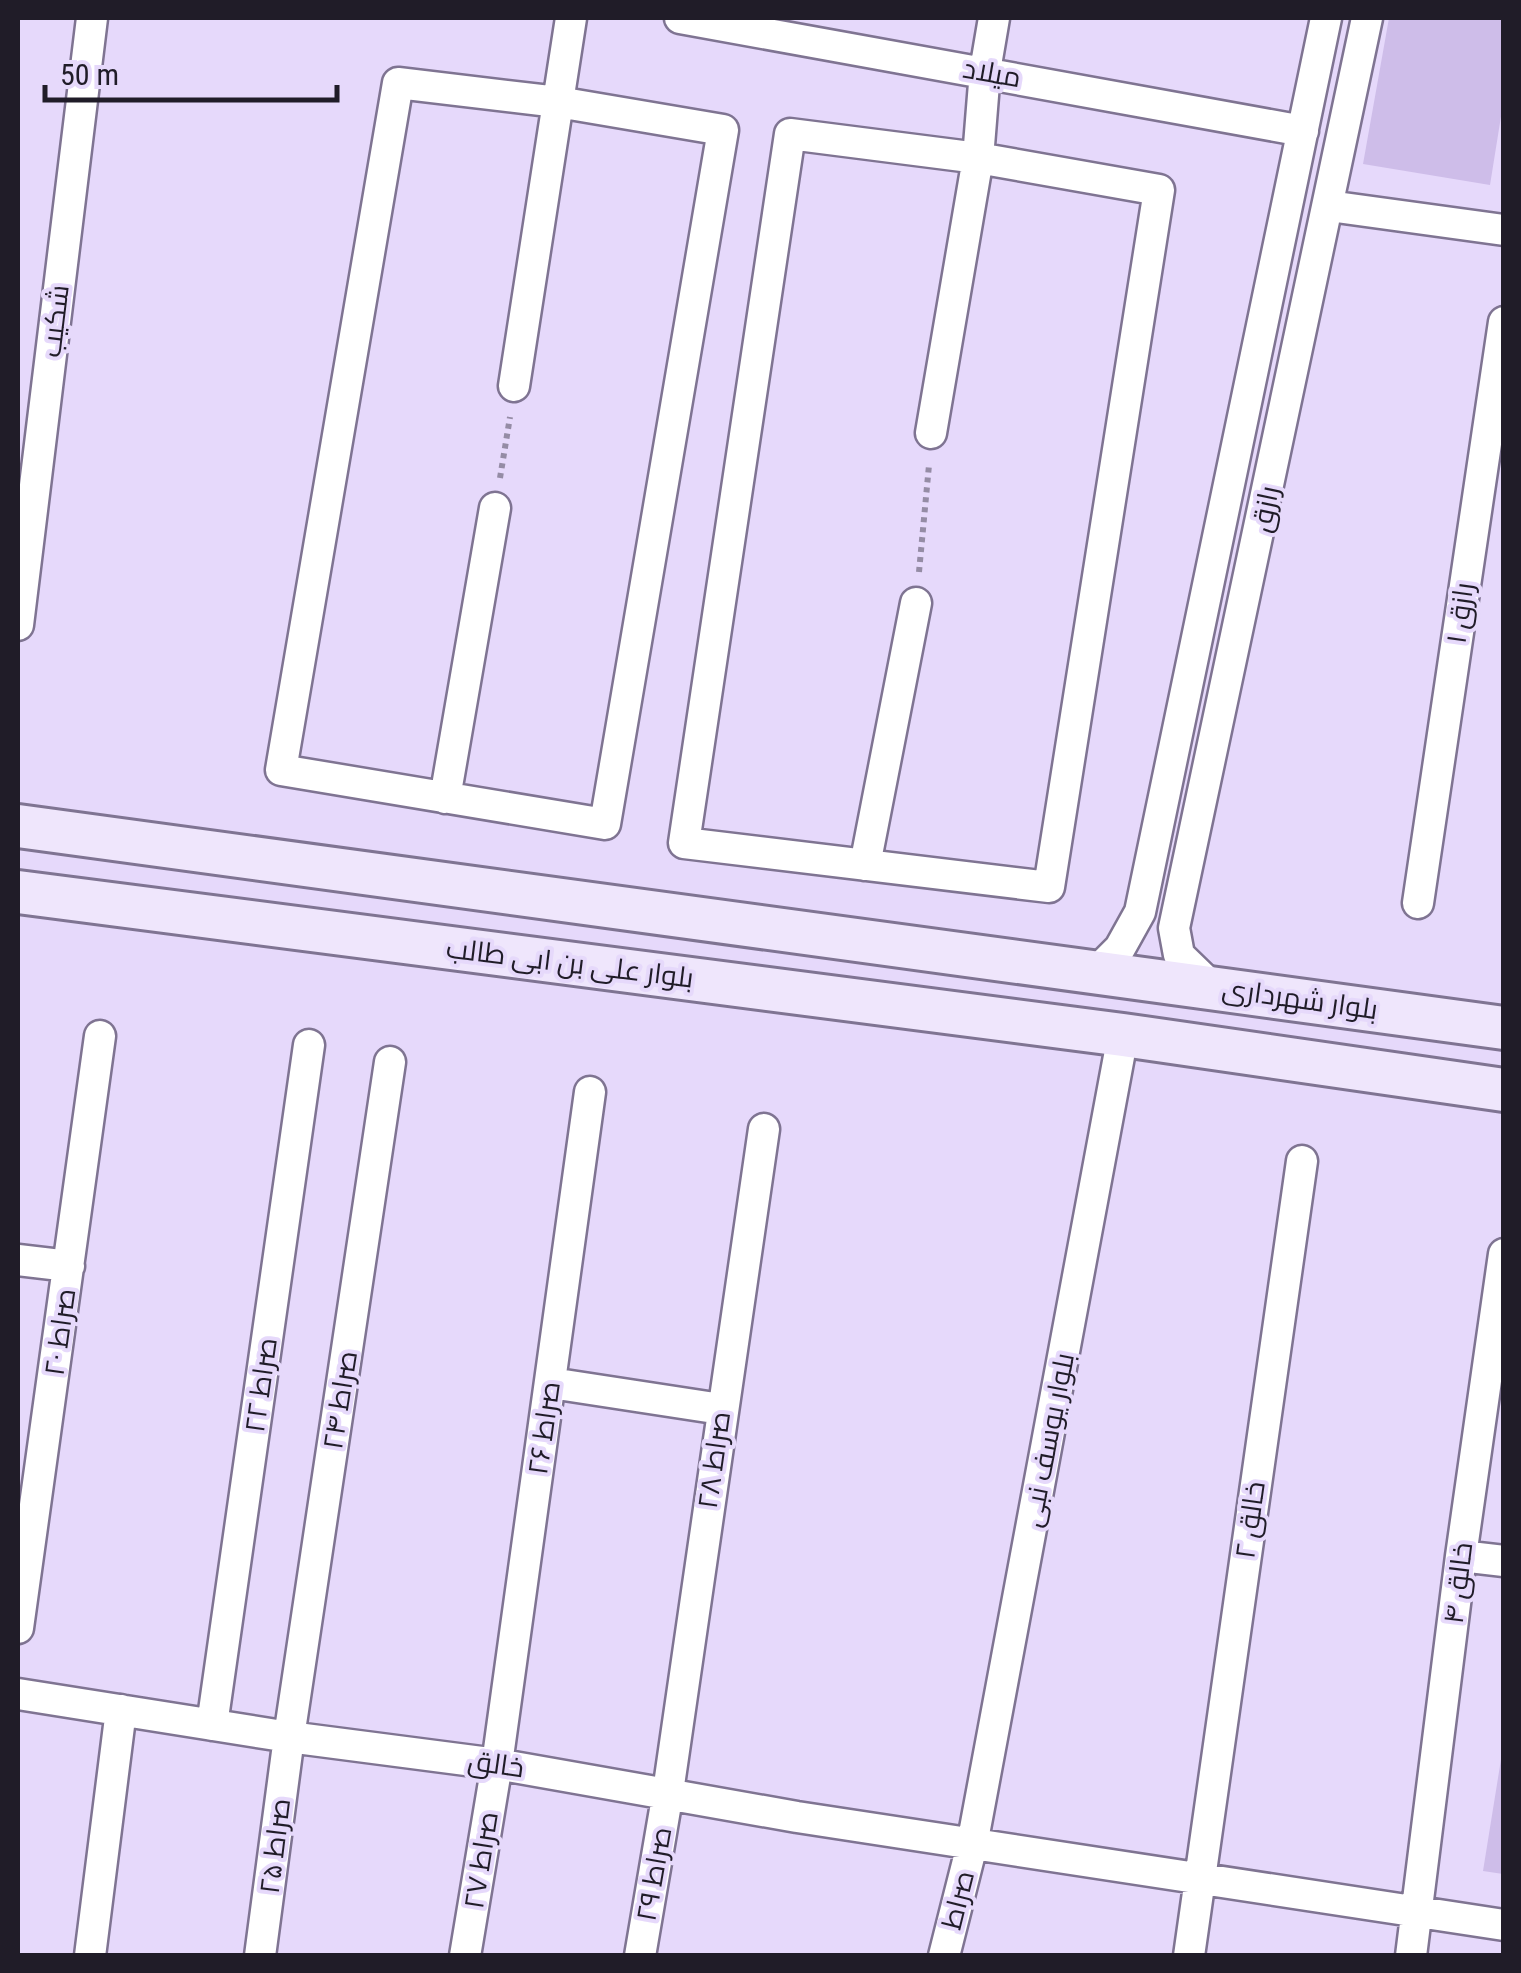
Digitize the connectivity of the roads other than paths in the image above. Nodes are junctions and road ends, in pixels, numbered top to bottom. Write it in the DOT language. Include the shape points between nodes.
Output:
graph roads {
  1 [pos="92,18"];
  2 [pos="571,18"];
  3 [pos="680,18"];
  4 [pos="994,18"];
  5 [pos="1326,18"];
  6 [pos="1367,18"];
  7 [pos="985,71"];
  8 [pos="558,102"];
  9 [pos="1303,132"];
  10 [pos="978,158"];
  11 [pos="1329,206"];
  12 [pos="1504,230"];
  13 [pos="1504,322"];
  14 [pos="514,386"];
  15 [pos="932,434"];
  16 [pos="1490,507"];
  17 [pos="495,508"];
  18 [pos="916,603"];
  19 [pos="18,625"];
  20 [pos="445,798"];
  21 [pos="18,826"];
  22 [pos="866,865"];
  23 [pos="356,871"];
  24 [pos="18,892"];
  25 [pos="1418,903"];
  26 [pos="1140,912"];
  27 [pos="1176,924"];
  28 [pos="346,934"];
  29 [pos="1095,973"];
  30 [pos="1211,986"];
  31 [pos="1504,1028"];
  32 [pos="1123,1035"];
  33 [pos="100,1036"];
  34 [pos="310,1046"];
  35 [pos="390,1062"];
  36 [pos="1504,1090"];
  37 [pos="590,1092"];
  38 [pos="764,1128"];
  39 [pos="1302,1161"];
  40 [pos="1504,1254"];
  41 [pos="18,1260"];
  42 [pos="70,1266"];
  43 [pos="551,1383"];
  44 [pos="721,1409"];
  45 [pos="1461,1556"];
  46 [pos="1504,1560"];
  47 [pos="18,1628"];
  48 [pos="18,1694"];
  49 [pos="121,1710"];
  50 [pos="212,1725"];
  51 [pos="289,1737"];
  52 [pos="496,1764"];
  53 [pos="668,1792"];
  54 [pos="972,1845"];
  55 [pos="1199,1879"];
  56 [pos="1418,1912"];
  57 [pos="1504,1925"];
  58 [pos="90,1956"];
  59 [pos="260,1956"];
  60 [pos="465,1956"];
  61 [pos="640,1956"];
  62 [pos="944,1956"];
  63 [pos="1189,1956"];
  64 [pos="1411,1956"];
  1 -- 19 [label="street, شکیب"];
  2 -- 8 [label="street"];
  3 -- 7 [label="street, میلاد"];
  4 -- 7 [label="street"];
  5 -- 9 [label="street, رازق"];
  6 -- 11 [label="street, رازق"];
  7 -- 9 [label="street, میلاد"];
  7 -- 10 [label="street"];
  8 -- 14 [label="street"];
  8 -- 20 [label="street" via="398,83 281,770"];
  8 -- 20 [label="street" via="723,130 605,824"];
  9 -- 26 [label="street, رازق"];
  10 -- 15 [label="street"];
  10 -- 22 [label="street" via="1160,190 1048,887"];
  10 -- 22 [label="street" via="790,134 684,842"];
  11 -- 12 [label="street"];
  11 -- 27 [label="street, رازق"];
  13 -- 16 [label="street, رازق ۱"];
  16 -- 25 [label="street, رازق ۱"];
  17 -- 20 [label="street"];
  18 -- 22 [label="street"];
  21 -- 23 [label="main road"];
  23 -- 28 [label="main road"];
  23 -- 29 [label="main road"];
  24 -- 28 [label="main road, بلوار علی بن ابی طالب"];
  26 -- 27 [label="street" via="1149,937 1159,939"];
  26 -- 29 [label="street, رازق" via="1120,948"];
  27 -- 30 [label="street" via="1179,955"];
  28 -- 32 [label="main road, بلوار علی بن ابی طالب"];
  29 -- 30 [label="main road, بلوار شهرداری"];
  30 -- 31 [label="main road, بلوار شهرداری"];
  32 -- 36 [label="main road"];
  32 -- 54 [label="street, بلوار یوسف نبی"];
  33 -- 42 [label="street, صراط ۲۰"];
  34 -- 50 [label="street, صراط ۲۲"];
  35 -- 51 [label="street, صراط ۲۴"];
  37 -- 43 [label="street, صراط ۲۶"];
  38 -- 44 [label="street, صراط ۲۸"];
  39 -- 55 [label="street, خالق ۲"];
  40 -- 45 [label="street, خالق ۴"];
  41 -- 42 [label="street"];
  42 -- 47 [label="street, صراط ۲۰"];
  43 -- 44 [label="street"];
  43 -- 52 [label="street, صراط ۲۶"];
  44 -- 53 [label="street, صراط ۲۸"];
  45 -- 46 [label="street"];
  45 -- 56 [label="street, خالق ۴"];
  48 -- 49 [label="street, خالق"];
  49 -- 50 [label="street, خالق"];
  49 -- 58 [label="street"];
  50 -- 51 [label="street, خالق"];
  51 -- 52 [label="street, خالق"];
  51 -- 59 [label="street, صراط ۲۵"];
  52 -- 53 [label="street, خالق"];
  52 -- 60 [label="street, صراط ۲۷"];
  53 -- 54 [label="street, خالق"];
  53 -- 61 [label="street, صراط ۲۹"];
  54 -- 55 [label="street, خالق"];
  54 -- 62 [label="street, صراط"];
  55 -- 56 [label="street, خالق"];
  55 -- 63 [label="street, خالق ۲"];
  56 -- 57 [label="street, خالق"];
  56 -- 64 [label="street, خالق ۴"];
}
